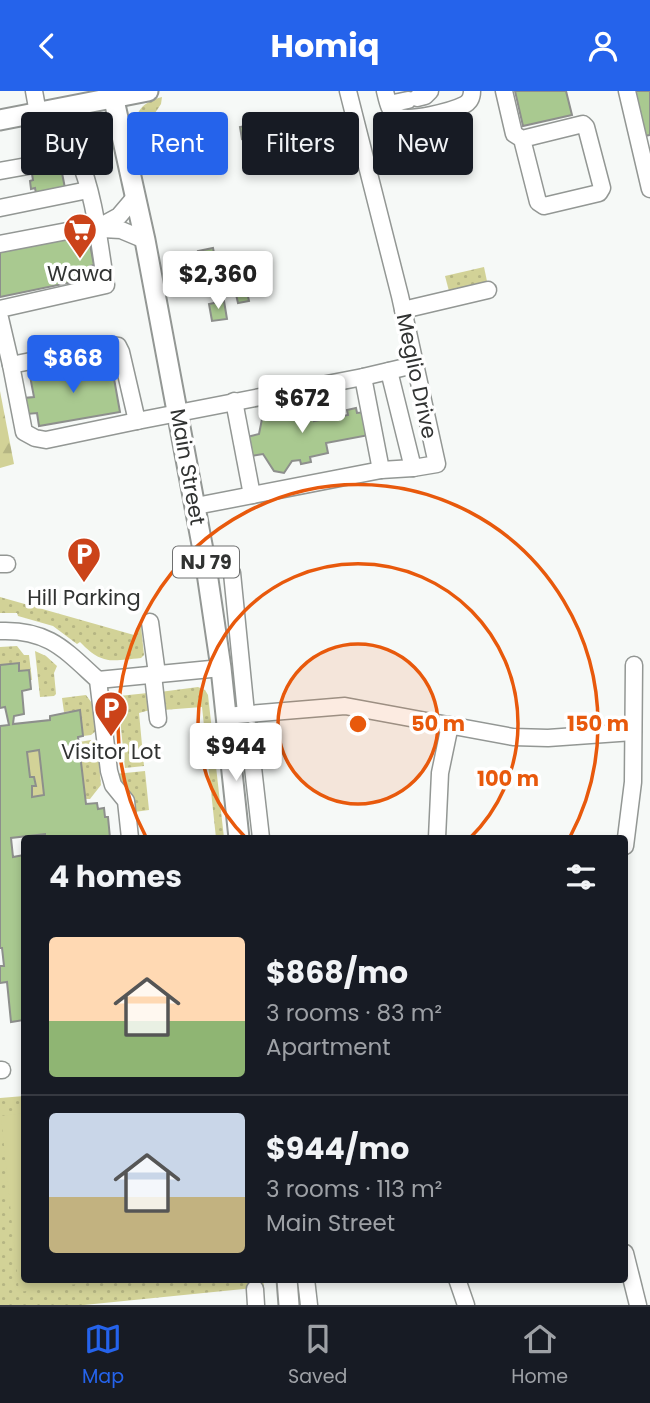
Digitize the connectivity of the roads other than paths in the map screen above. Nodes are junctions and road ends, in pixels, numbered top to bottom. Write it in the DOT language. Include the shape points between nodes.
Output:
graph roads {
  1 [pos="34,91"];
  2 [pos="148,91"];
  3 [pos="348,91"];
  4 [pos="472,91"];
  5 [pos="504,91"];
  6 [pos="626,91"];
  7 [pos="113,95"];
  8 [pos="418,96"];
  9 [pos="387,98"];
  10 [pos="38,112"];
  11 [pos="42,112"];
  12 [pos="21,116"];
  13 [pos="0,120"];
  14 [pos="522,139"];
  15 [pos="646,155"];
  16 [pos="0,171"];
  17 [pos="650,189"];
  18 [pos="88,190"];
  19 [pos="136,196"];
  20 [pos="0,208"];
  21 [pos="97,228"];
  22 [pos="145,240"];
  23 [pos="0,244"];
  24 [pos="488,290"];
  25 [pos="0,309"];
  26 [pos="403,310"];
  27 [pos="0,318"];
  28 [pos="11,365"];
  29 [pos="414,365"];
  30 [pos="389,371"];
  31 [pos="363,377"];
  32 [pos="234,401"];
  33 [pos="178,412"];
  34 [pos="137,421"];
  35 [pos="412,468"];
  36 [pos="381,470"];
  37 [pos="252,495"];
  38 [pos="196,506"];
  39 [pos="232,573"];
  40 [pos="150,622"];
  41 [pos="0,631"];
  42 [pos="634,665"];
  43 [pos="220,668"];
  44 [pos="155,675"];
  45 [pos="98,680"];
  46 [pos="246,713"];
  47 [pos="225,716"];
  48 [pos="158,719"];
  49 [pos="450,725"];
  50 [pos="252,730"];
  51 [pos="633,731"];
  52 [pos="130,835"];
  53 [pos="239,835"];
  54 [pos="261,835"];
  55 [pos="437,835"];
  56 [pos="626,835"];
  57 [pos="628,1261"];
  58 [pos="287,1283"];
  59 [pos="306,1283"];
  60 [pos="458,1283"];
  61 [pos="641,1295"];
  62 [pos="289,1305"];
  63 [pos="309,1305"];
  64 [pos="466,1305"];
  1 -- 10 [label="street"];
  2 -- 7 [label="main road"];
  3 -- 26 [label="street, Meglio Drive"];
  4 -- 9 [label="street" via="466,104 417,118 397,116"];
  5 -- 14 [label="street" via="514,134"];
  6 -- 15 [label="street"];
  7 -- 11 [label="main road"];
  7 -- 19 [label="main road, Main Street / NJ 79"];
  8 -- 9 [label="street"];
  12 -- 13 [label="main road"];
  14 -- 14 [label="street" via="538,202 544,206 599,193 602,188 583,124"];
  15 -- 17 [label="street"];
  16 -- 18 [label="street" via="78,157"];
  18 -- 20 [label="street"];
  18 -- 21 [label="street"];
  19 -- 21 [label="street" via="119,216"];
  19 -- 22 [label="main road, Main Street / NJ 79"];
  21 -- 22 [label="street" via="121,229"];
  21 -- 23 [label="street"];
  21 -- 25 [label="street" via="106,285"];
  22 -- 33 [label="main road, Main Street / NJ 79"];
  24 -- 26 [label="street"];
  26 -- 29 [label="street, Meglio Drive"];
  27 -- 28 [label="street"];
  28 -- 34 [label="street" via="24,432 35,438 46,440"];
  28 -- 34 [label="street" via="118,346"];
  29 -- 30 [label="street"];
  29 -- 35 [label="street, Meglio Drive" via="437,464"];
  30 -- 31 [label="street"];
  30 -- 35 [label="street"];
  31 -- 32 [label="street"];
  31 -- 36 [label="street"];
  32 -- 33 [label="street"];
  32 -- 37 [label="street"];
  33 -- 34 [label="street"];
  33 -- 38 [label="main road, Main Street / NJ 79"];
  35 -- 36 [label="street, Meglio Drive"];
  36 -- 37 [label="street, Meglio Drive"];
  37 -- 38 [label="street, Meglio Drive"];
  38 -- 43 [label="main road, Main Street / NJ 79"];
  39 -- 46 [label="street"];
  40 -- 44 [label="street"];
  41 -- 45 [label="street" via="40,635"];
  42 -- 51 [label="street"];
  43 -- 44 [label="street"];
  43 -- 47 [label="main road, Main Street / NJ 79"];
  44 -- 45 [label="street"];
  44 -- 48 [label="street"];
  45 -- 52 [label="street" via="109,771 126,801"];
  46 -- 47 [label="street"];
  46 -- 49 [label="street" via="345,706"];
  47 -- 53 [label="main road, Main Street / NJ 79"];
  49 -- 51 [label="street" via="531,739"];
  49 -- 55 [label="street" via="440,773"];
  50 -- 54 [label="street"];
  51 -- 56 [label="street"];
  57 -- 61 [label="street"];
  58 -- 62 [label="main road"];
  59 -- 63 [label="street"];
  60 -- 64 [label="street"];
}
